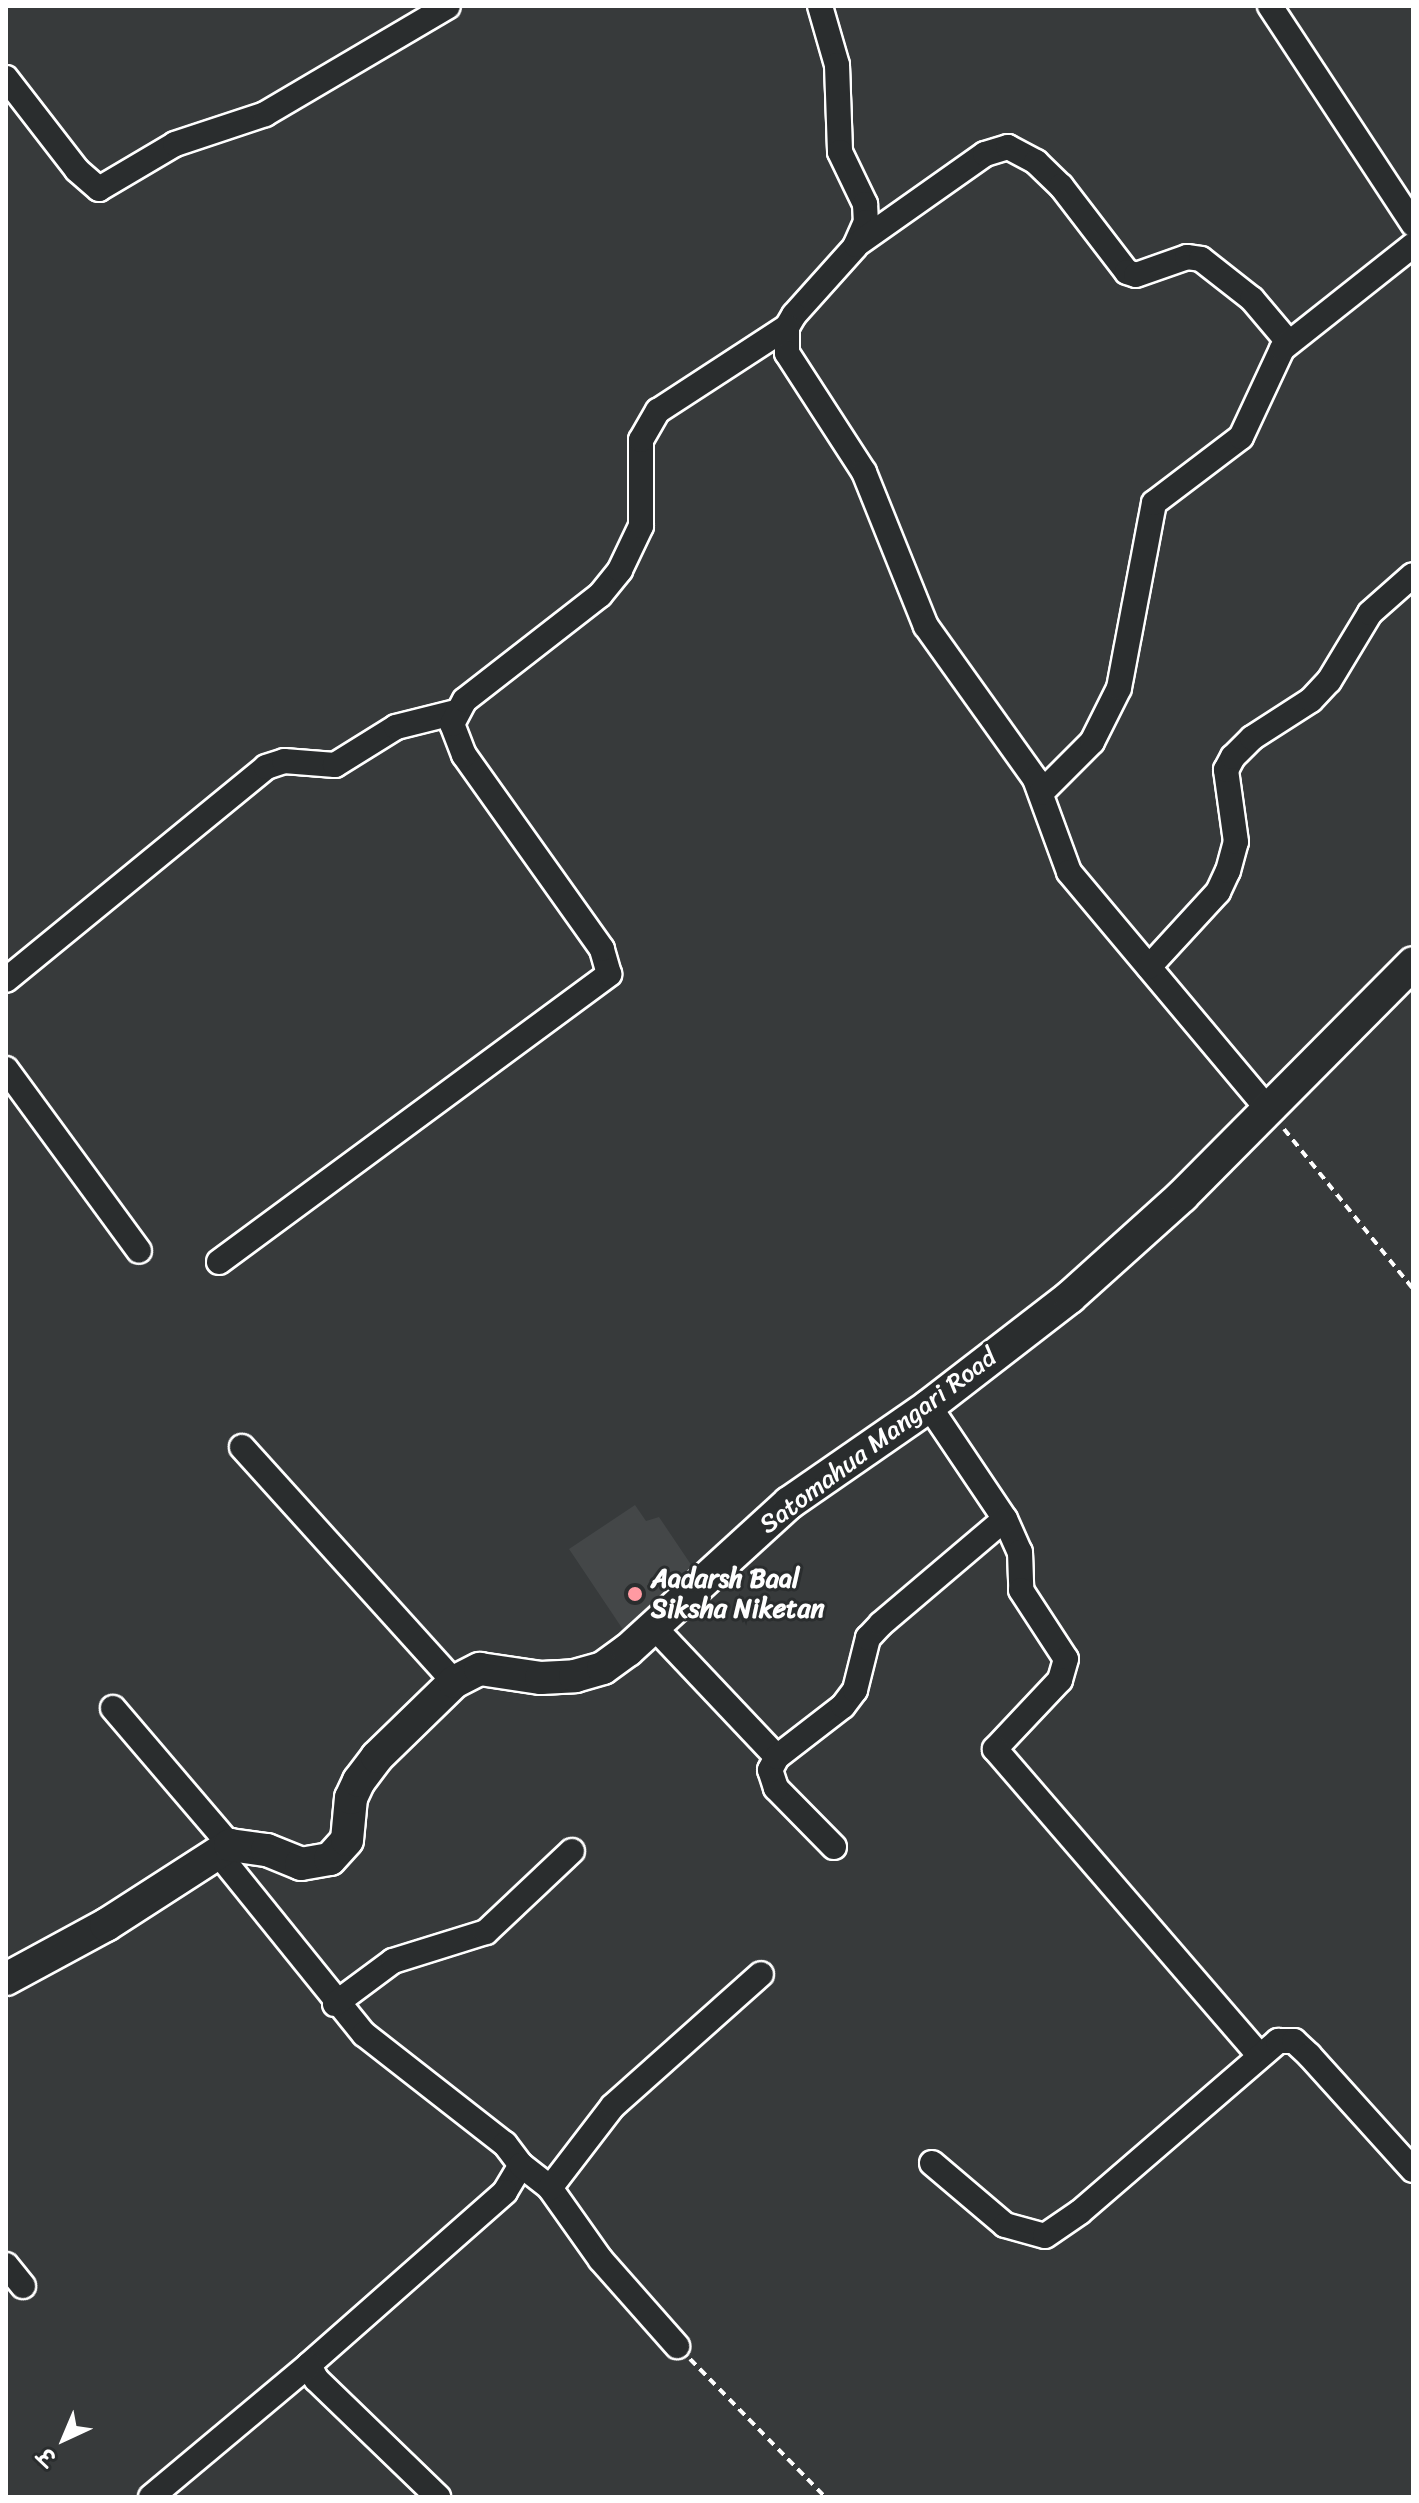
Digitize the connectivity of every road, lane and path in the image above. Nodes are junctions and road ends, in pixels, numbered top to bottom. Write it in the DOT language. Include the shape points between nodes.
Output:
graph roads {
  1 [pos="448,6"];
  2 [pos="820,6"];
  3 [pos="1270,6"];
  4 [pos="6,78"];
  5 [pos="1413,224"];
  6 [pos="1413,245"];
  7 [pos="855,247"];
  8 [pos="787,327"];
  9 [pos="1289,343"];
  10 [pos="1413,575"];
  11 [pos="456,712"];
  12 [pos="1041,793"];
  13 [pos="1413,963"];
  14 [pos="1149,967"];
  15 [pos="6,980"];
  16 [pos="6,1069"];
  17 [pos="1266,1107"];
  18 [pos="139,1251"];
  19 [pos="219,1262"];
  20 [pos="1413,1289"];
  21 [pos="929,1406"];
  22 [pos="242,1447"];
  23 [pos="1005,1519"];
  24 [pos="653,1626"];
  25 [pos="454,1682"];
  26 [pos="113,1708"];
  27 [pos="777,1757"];
  28 [pos="834,1847"];
  29 [pos="224,1848"];
  30 [pos="572,1851"];
  31 [pos="761,1974"];
  32 [pos="6,1979"];
  33 [pos="335,2004"];
  34 [pos="1258,2054"];
  35 [pos="932,2163"];
  36 [pos="521,2165"];
  37 [pos="1413,2170"];
  38 [pos="550,2188"];
  39 [pos="6,2265"];
  40 [pos="23,2286"];
  41 [pos="677,2346"];
  42 [pos="309,2365"];
  43 [pos="151,2497"];
  44 [pos="438,2497"];
  45 [pos="825,2497"];
  1 -- 4 [label="street" via="265,114 175,144 99,189 77,170"];
  2 -- 7 [label="street" via="835,54 840,152 865,204 866,222"];
  3 -- 5 [label="street"];
  6 -- 9 [label="street"];
  7 -- 8 [label="street"];
  7 -- 9 [label="street" via="985,154 1008,147 1036,162 1061,186 1127,272 1136,275 1187,257 1201,259 1252,299"];
  8 -- 11 [label="street" via="658,411 641,440 641,526 620,570 600,595 478,687"];
  8 -- 12 [label="street" via="787,353 864,472 926,626 1010,739"];
  9 -- 12 [label="street" via="1273,362 1241,437 1150,510 1119,688 1092,742"];
  10 -- 14 [label="street" via="1370,613 1329,681 1311,700 1252,738 1233,757 1226,770 1236,842 1228,871 1218,892"];
  11 -- 15 [label="street" via="396,727 335,765 284,761 266,767"];
  11 -- 19 [label="street" via="454,736 464,755 602,949 609,974"];
  12 -- 14 [label="street" via="1069,872"];
  13 -- 17 [label="street, Satomahua Mangari Road"];
  14 -- 17 [label="street"];
  16 -- 18 [label="street"];
  17 -- 20 [label="path"];
  17 -- 21 [label="street, Satomahua Mangari Road" via="1182,1196 1081,1287"];
  21 -- 23 [label="street"];
  21 -- 24 [label="street, Satomahua Mangari Road" via="789,1503"];
  22 -- 25 [label="street"];
  23 -- 27 [label="street" via="881,1624 868,1638 855,1690 843,1706"];
  23 -- 34 [label="street" via="1020,1552 1021,1590 1068,1667 995,1749"];
  24 -- 25 [label="street, Satomahua Mangari Road" via="603,1668 575,1676 541,1678 480,1669"];
  24 -- 27 [label="street"];
  25 -- 29 [label="street, Satomahua Mangari Road" via="359,1781 351,1798 347,1840 330,1859 301,1864 267,1850"];
  26 -- 29 [label="street"];
  27 -- 28 [label="street" via="770,1770 776,1788"];
  29 -- 32 [label="street" via="106,1925"];
  29 -- 33 [label="street"];
  30 -- 33 [label="street" via="486,1932 393,1961"];
  31 -- 38 [label="street" via="613,2106"];
  33 -- 36 [label="street" via="386,2053 505,2144"];
  34 -- 35 [label="street" via="1080,2212 1045,2236 1005,2225"];
  34 -- 37 [label="street" via="1278,2041 1294,2041"];
  36 -- 38 [label="street"];
  36 -- 42 [label="street" via="505,2192"];
  38 -- 41 [label="street" via="601,2260"];
  39 -- 40 [label="street"];
  41 -- 45 [label="path"];
  42 -- 43 [label="street"];
  42 -- 44 [label="street" via="316,2379"];
}
